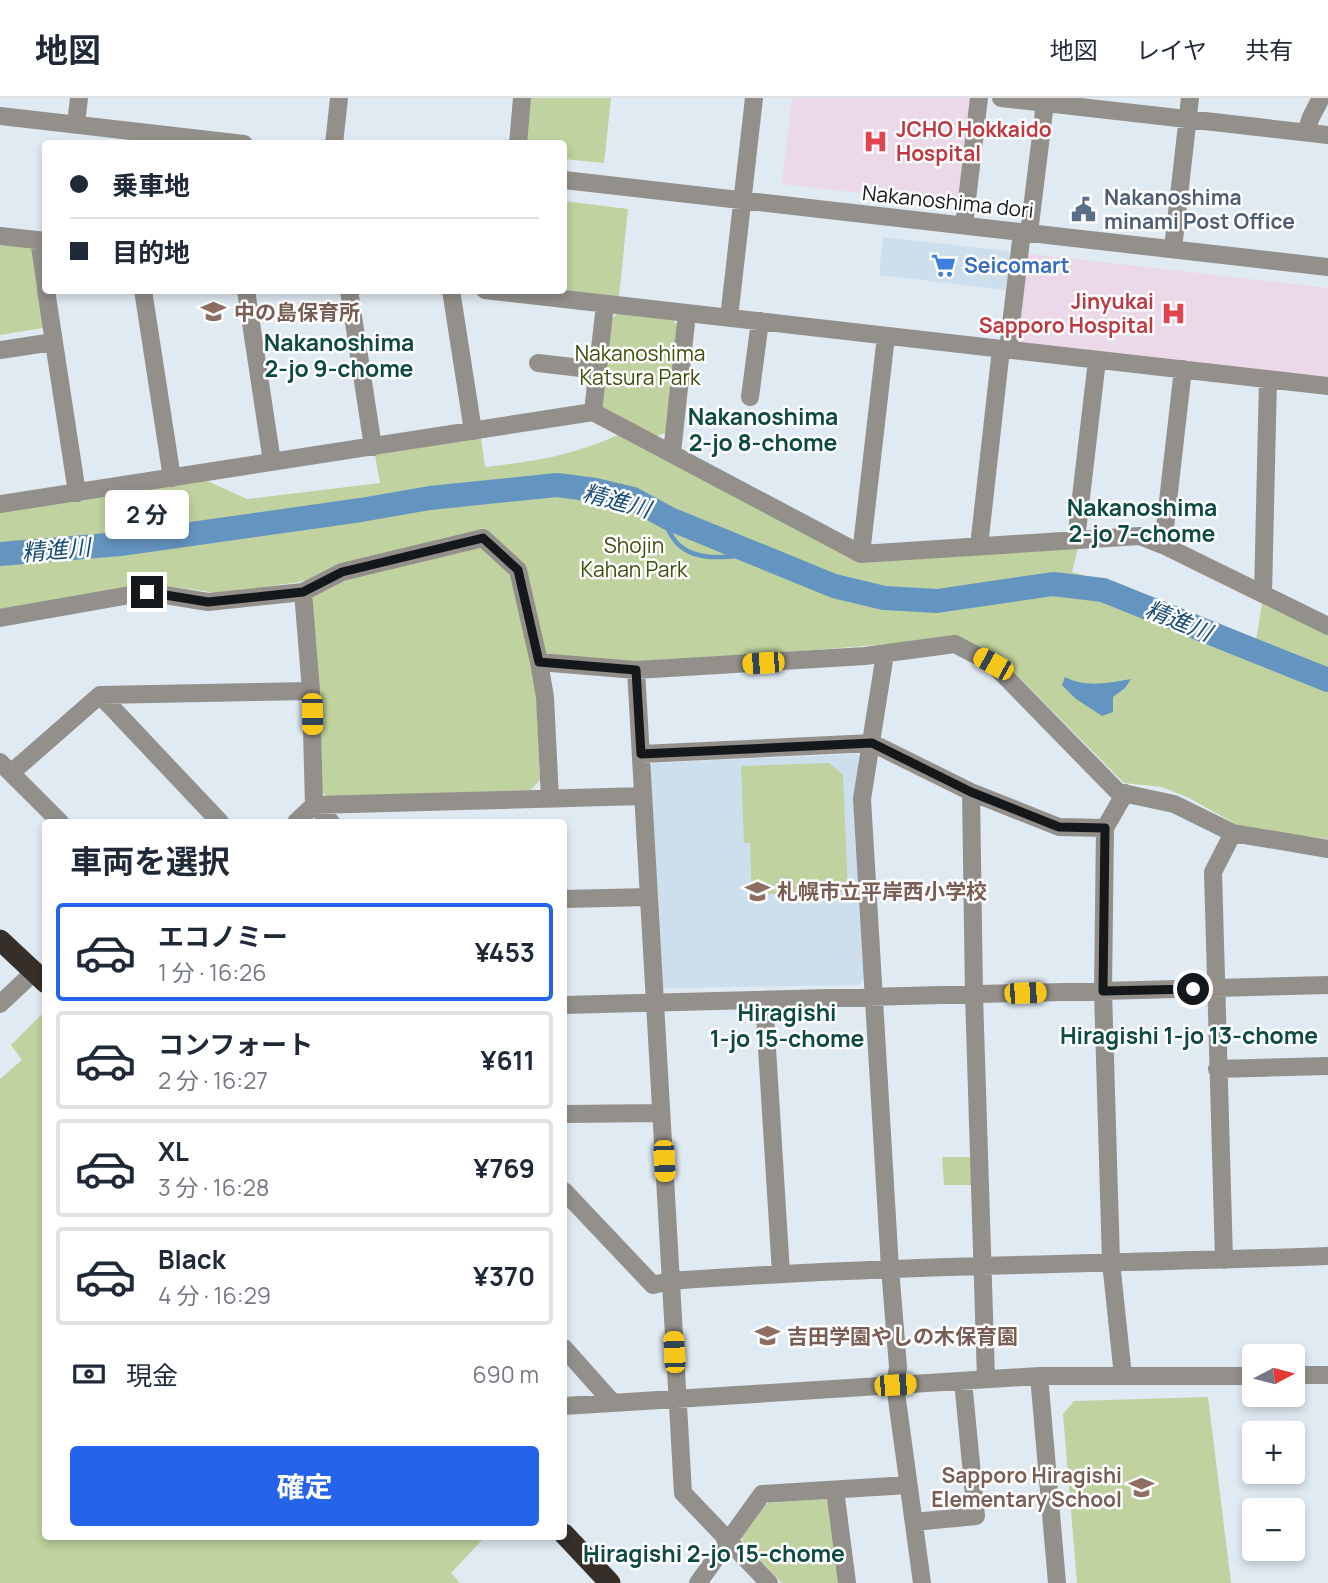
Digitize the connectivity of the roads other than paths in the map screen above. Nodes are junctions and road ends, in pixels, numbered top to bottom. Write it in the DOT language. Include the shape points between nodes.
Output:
graph roads {
  1 [pos="79,98"];
  2 [pos="339,98"];
  3 [pos="523,98"];
  4 [pos="754,98"];
  5 [pos="979,98"];
  6 [pos="1001,98"];
  7 [pos="1190,98"];
  8 [pos="1321,98"];
  9 [pos="1045,103"];
  10 [pos="1081,103"];
  11 [pos="0,116"];
  12 [pos="1188,119"];
  13 [pos="76,124"];
  14 [pos="1306,132"];
  15 [pos="1328,135"];
  16 [pos="149,138"];
  17 [pos="181,140"];
  18 [pos="334,140"];
  19 [pos="518,140"];
  20 [pos="567,180"];
  21 [pos="742,200"];
  22 [pos="964,225"];
  23 [pos="1026,232"];
  24 [pos="0,236"];
  25 [pos="42,240"];
  26 [pos="1173,249"];
  27 [pos="1328,267"];
  28 [pos="47,294"];
  29 [pos="144,294"];
  30 [pos="247,294"];
  31 [pos="350,294"];
  32 [pos="452,294"];
  33 [pos="519,294"];
  34 [pos="605,304"];
  35 [pos="687,313"];
  36 [pos="729,318"];
  37 [pos="760,321"];
  38 [pos="886,336"];
  39 [pos="53,342"];
  40 [pos="1004,349"];
  41 [pos="0,350"];
  42 [pos="1097,360"];
  43 [pos="538,363"];
  44 [pos="1183,369"];
  45 [pos="598,370"];
  46 [pos="1269,379"];
  47 [pos="1328,386"];
  48 [pos="750,397"];
  49 [pos="593,412"];
  50 [pos="473,431"];
  51 [pos="373,447"];
  52 [pos="672,453"];
  53 [pos="272,462"];
  54 [pos="172,478"];
  55 [pos="77,493"];
  56 [pos="0,504"];
  57 [pos="1076,540"];
  58 [pos="1163,545"];
  59 [pos="979,546"];
  60 [pos="861,554"];
  61 [pos="303,592"];
  62 [pos="1263,594"];
  63 [pos="0,618"];
  64 [pos="1328,626"];
  65 [pos="885,654"];
  66 [pos="539,662"];
  67 [pos="636,670"];
  68 [pos="311,691"];
  69 [pos="100,695"];
  70 [pos="872,743"];
  71 [pos="641,754"];
  72 [pos="5,768"];
  73 [pos="971,792"];
  74 [pos="1125,793"];
  75 [pos="643,796"];
  76 [pos="550,799"];
  77 [pos="314,805"];
  78 [pos="57,819"];
  79 [pos="217,819"];
  80 [pos="299,819"];
  81 [pos="328,819"];
  82 [pos="1105,828"];
  83 [pos="1233,833"];
  84 [pos="1328,849"];
  85 [pos="648,897"];
  86 [pos="567,899"];
  87 [pos="0,940"];
  88 [pos="40,977"];
  89 [pos="1328,985"];
  90 [pos="1216,988"];
  91 [pos="1103,991"];
  92 [pos="974,995"];
  93 [pos="874,997"];
  94 [pos="764,1000"];
  95 [pos="654,1003"];
  96 [pos="0,1004"];
  97 [pos="567,1005"];
  98 [pos="1328,1066"];
  99 [pos="1217,1069"];
  100 [pos="661,1112"];
  101 [pos="567,1114"];
  102 [pos="567,1194"];
  103 [pos="1328,1256"];
  104 [pos="1224,1260"];
  105 [pos="1111,1262"];
  106 [pos="983,1265"];
  107 [pos="890,1268"];
  108 [pos="781,1273"];
  109 [pos="670,1281"];
  110 [pos="567,1351"];
  111 [pos="1039,1376"];
  112 [pos="1123,1376"];
  113 [pos="1242,1376"];
  114 [pos="1306,1376"];
  115 [pos="1328,1376"];
  116 [pos="986,1379"];
  117 [pos="963,1381"];
  118 [pos="895,1385"];
  119 [pos="677,1399"];
  120 [pos="613,1403"];
  121 [pos="567,1406"];
  122 [pos="908,1485"];
  123 [pos="835,1490"];
  124 [pos="914,1522"];
  125 [pos="567,1538"];
  126 [pos="729,1540"];
  127 [pos="610,1583"];
  128 [pos="698,1583"];
  129 [pos="769,1583"];
  130 [pos="847,1583"];
  131 [pos="922,1583"];
  132 [pos="1057,1583"];
  1 -- 13 [label="street"];
  2 -- 18 [label="street"];
  3 -- 19 [label="street"];
  4 -- 21 [label="street"];
  5 -- 22 [label="street"];
  6 -- 9 [label="street"];
  7 -- 12 [label="street"];
  8 -- 14 [label="street"];
  9 -- 10 [label="street"];
  9 -- 23 [label="street"];
  10 -- 12 [label="street"];
  11 -- 13 [label="street"];
  12 -- 14 [label="street"];
  12 -- 26 [label="street"];
  13 -- 16 [label="street"];
  14 -- 15 [label="street"];
  16 -- 17 [label="street"];
  20 -- 21 [label="street, Nakanoshima dori"];
  21 -- 22 [label="street, Nakanoshima dori"];
  21 -- 36 [label="street"];
  22 -- 23 [label="street, Nakanoshima dori"];
  23 -- 26 [label="street, Nakanoshima dori"];
  23 -- 40 [label="street"];
  24 -- 25 [label="street"];
  26 -- 27 [label="street, Nakanoshima dori"];
  28 -- 39 [label="street"];
  29 -- 54 [label="street"];
  30 -- 53 [label="street"];
  31 -- 51 [label="street"];
  32 -- 50 [label="street"];
  33 -- 34 [label="street"];
  34 -- 35 [label="street"];
  34 -- 45 [label="street"];
  35 -- 36 [label="street"];
  35 -- 52 [label="street"];
  36 -- 37 [label="street"];
  37 -- 38 [label="street"];
  37 -- 48 [label="street"];
  38 -- 40 [label="street"];
  38 -- 60 [label="street"];
  39 -- 41 [label="street"];
  39 -- 55 [label="street"];
  40 -- 42 [label="street"];
  40 -- 59 [label="street"];
  42 -- 44 [label="street"];
  42 -- 57 [label="street"];
  43 -- 45 [label="street"];
  44 -- 46 [label="street"];
  44 -- 58 [label="street"];
  45 -- 49 [label="street"];
  46 -- 47 [label="street"];
  46 -- 62 [label="street"];
  49 -- 50 [label="street"];
  49 -- 52 [label="street"];
  50 -- 51 [label="street"];
  51 -- 53 [label="street"];
  52 -- 60 [label="street"];
  53 -- 54 [label="street"];
  54 -- 55 [label="street"];
  55 -- 56 [label="street"];
  57 -- 58 [label="street" via="1140,536"];
  57 -- 59 [label="street"];
  58 -- 62 [label="street"];
  59 -- 60 [label="street"];
  61 -- 63 [label="street" via="208,602 147,592"];
  61 -- 66 [label="street" via="342,572 483,538 518,570"];
  61 -- 68 [label="street"];
  62 -- 64 [label="street"];
  65 -- 67 [label="street"];
  65 -- 70 [label="street"];
  65 -- 74 [label="street" via="955,643 993,664 1118,792"];
  66 -- 67 [label="street"];
  66 -- 76 [label="street"];
  67 -- 71 [label="street"];
  68 -- 69 [label="street"];
  68 -- 77 [label="street"];
  69 -- 72 [label="street"];
  69 -- 79 [label="street"];
  70 -- 71 [label="street"];
  70 -- 73 [label="street"];
  70 -- 93 [label="street" via="862,799"];
  71 -- 75 [label="street"];
  72 -- 78 [label="street"];
  73 -- 82 [label="street" via="1059,827"];
  73 -- 92 [label="street"];
  74 -- 82 [label="street"];
  74 -- 83 [label="street" via="1174,804"];
  75 -- 76 [label="street"];
  75 -- 85 [label="street"];
  76 -- 77 [label="street"];
  77 -- 80 [label="street"];
  77 -- 81 [label="street"];
  82 -- 91 [label="street"];
  83 -- 84 [label="street"];
  83 -- 90 [label="street" via="1213,872"];
  85 -- 86 [label="street"];
  85 -- 95 [label="street"];
  87 -- 88 [label="highway"];
  88 -- 96 [label="street"];
  89 -- 90 [label="street"];
  90 -- 91 [label="street"];
  90 -- 99 [label="street"];
  91 -- 92 [label="street"];
  91 -- 105 [label="street"];
  92 -- 93 [label="street"];
  92 -- 106 [label="street"];
  93 -- 94 [label="street"];
  93 -- 107 [label="street"];
  94 -- 95 [label="street"];
  94 -- 108 [label="street"];
  95 -- 97 [label="street"];
  95 -- 100 [label="street"];
  98 -- 99 [label="street"];
  99 -- 104 [label="street"];
  100 -- 101 [label="street"];
  100 -- 109 [label="street"];
  102 -- 109 [label="street" via="653,1285"];
  103 -- 104 [label="street"];
  104 -- 105 [label="street"];
  105 -- 106 [label="street"];
  105 -- 112 [label="street"];
  106 -- 107 [label="street"];
  106 -- 116 [label="street"];
  107 -- 108 [label="street"];
  107 -- 118 [label="street" via="898,1367"];
  108 -- 109 [label="street"];
  109 -- 119 [label="street"];
  110 -- 120 [label="street"];
  111 -- 112 [label="street"];
  111 -- 116 [label="street"];
  111 -- 132 [label="street"];
  112 -- 113 [label="street"];
  114 -- 115 [label="street"];
  116 -- 117 [label="street"];
  117 -- 118 [label="street"];
  117 -- 124 [label="street" via="976,1516"];
  118 -- 119 [label="street"];
  118 -- 122 [label="street"];
  119 -- 120 [label="street"];
  119 -- 126 [label="street" via="683,1493"];
  120 -- 121 [label="street"];
  122 -- 123 [label="street"];
  122 -- 124 [label="street"];
  123 -- 126 [label="street" via="762,1494"];
  123 -- 130 [label="street"];
  124 -- 131 [label="street"];
  125 -- 127 [label="highway"];
  126 -- 128 [label="street"];
  126 -- 129 [label="street"];
}
